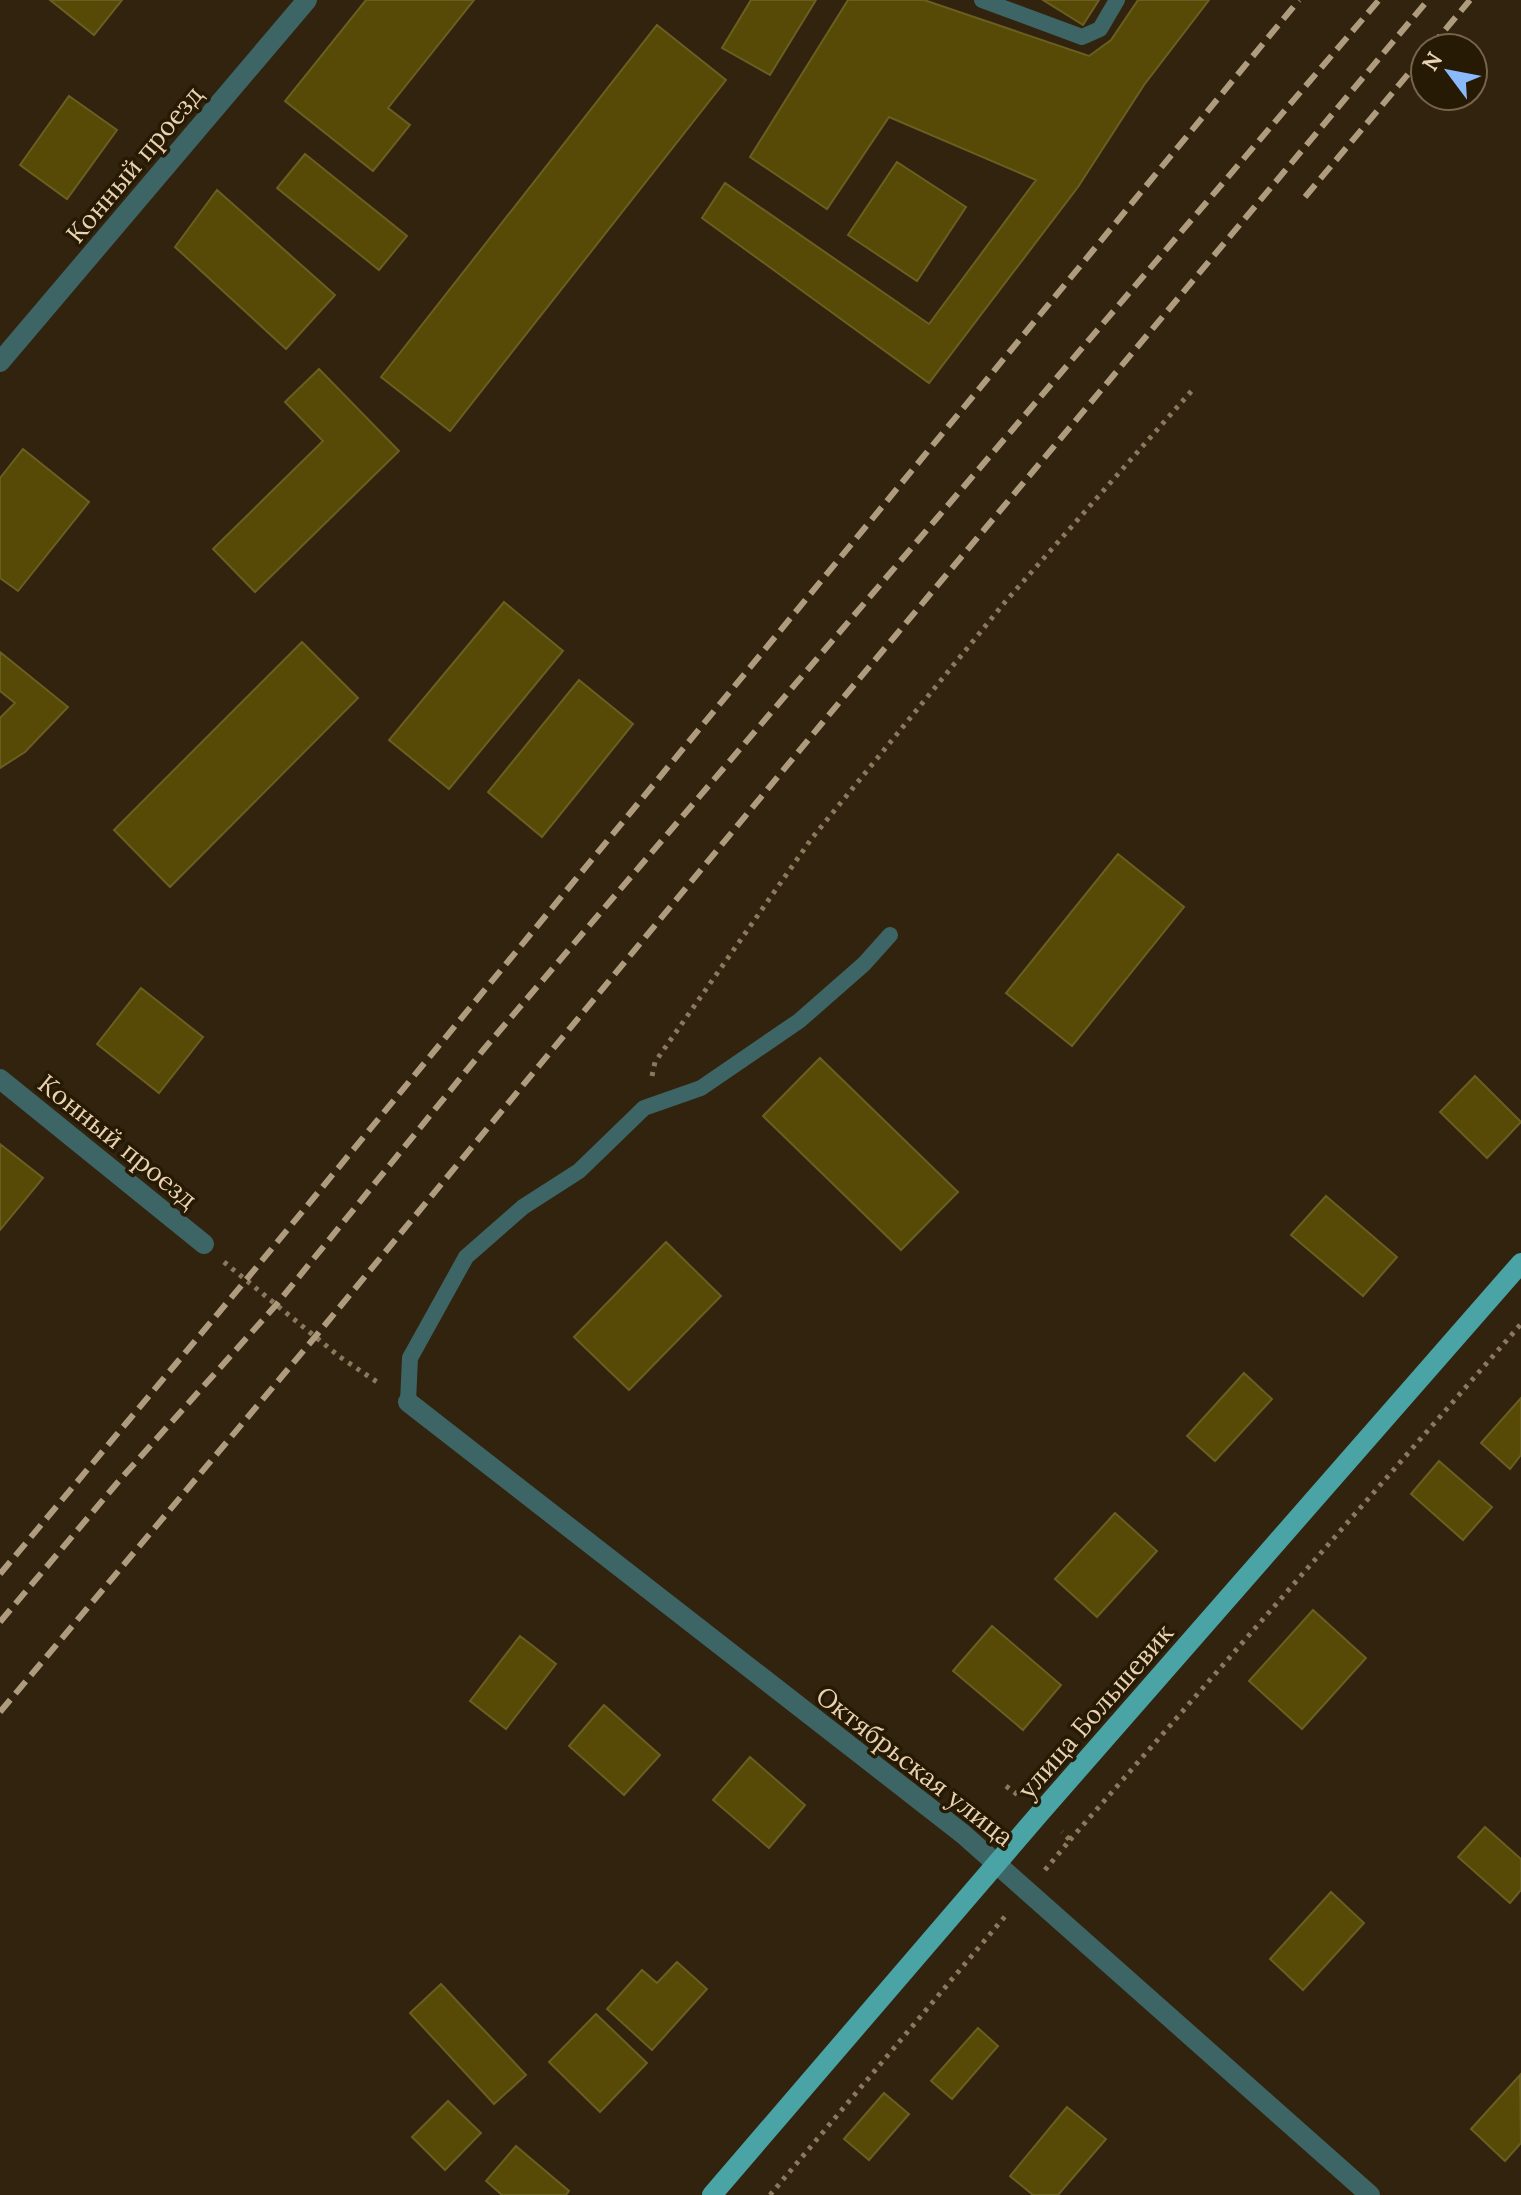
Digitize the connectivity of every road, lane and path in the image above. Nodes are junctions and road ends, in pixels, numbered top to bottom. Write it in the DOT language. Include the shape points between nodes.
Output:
graph roads {
  1 [pos="307,0"];
  2 [pos="982,0"];
  3 [pos="1117,0"];
  4 [pos="0,362"];
  5 [pos="1195,387"];
  6 [pos="890,935"];
  7 [pos="0,1079"];
  8 [pos="644,1108"];
  9 [pos="204,1244"];
  10 [pos="1521,1263"];
  11 [pos="1521,1324"];
  12 [pos="408,1402"];
  13 [pos="1006,1786"];
  14 [pos="1040,1813"];
  15 [pos="1070,1840"];
  16 [pos="997,1863"];
  17 [pos="1028,1890"];
  18 [pos="712,2195"];
  19 [pos="770,2195"];
  20 [pos="1370,2195"];
  1 -- 4 [label="street, Конный проезд"];
  2 -- 3 [label="lane" via="1082,37 1100,29"];
  5 -- 8 [label="path" via="1005,602 812,838 655,1062"];
  6 -- 8 [label="lane" via="799,1021 701,1088"];
  7 -- 9 [label="street, Конный проезд"];
  8 -- 12 [label="lane" via="579,1171 523,1207 466,1257 410,1358"];
  9 -- 12 [label="path" via="340,1357"];
  10 -- 14 [label="main road, улица Большевик"];
  11 -- 15 [label="path"];
  12 -- 16 [label="street, Октябрьская улица"];
  13 -- 14 [label="path"];
  14 -- 15 [label="path"];
  14 -- 16 [label="main road, улица Большевик"];
  15 -- 17 [label="path"];
  16 -- 17 [label="street, Октябрьская улица"];
  16 -- 18 [label="main road, улица Большевик"];
  17 -- 19 [label="path"];
  17 -- 20 [label="street, Октябрьская улица"];
}
